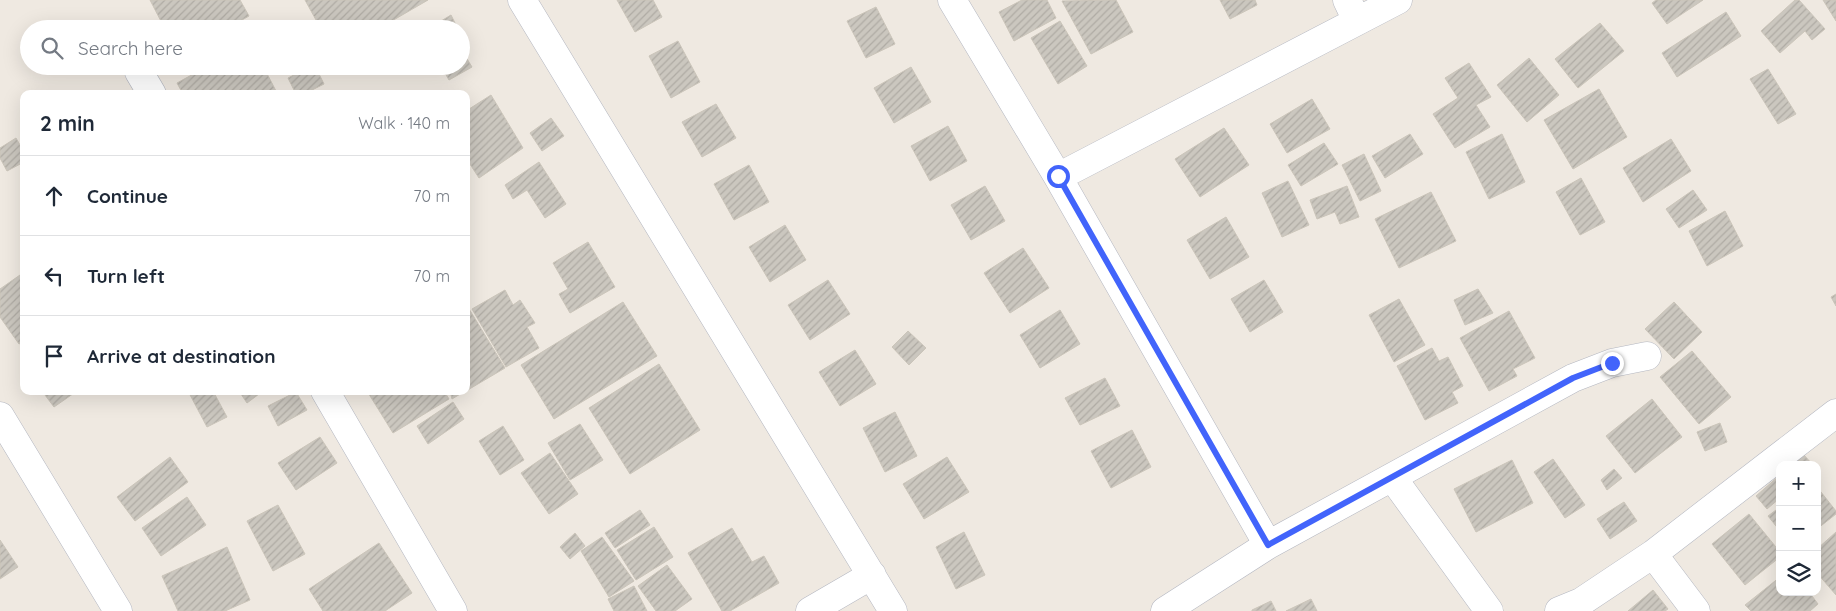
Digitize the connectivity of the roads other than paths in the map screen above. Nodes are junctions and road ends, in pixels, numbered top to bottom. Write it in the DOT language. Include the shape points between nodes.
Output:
graph roads {
  1 [pos="522,0"];
  2 [pos="952,0"];
  3 [pos="1398,0"];
  4 [pos="1352,11"];
  5 [pos="1058,176"];
  6 [pos="1647,356"];
  7 [pos="327,395"];
  8 [pos="0,416"];
  9 [pos="1831,426"];
  10 [pos="1392,477"];
  11 [pos="1268,545"];
  12 [pos="1653,554"];
  13 [pos="872,574"];
  14 [pos="1575,608"];
  15 [pos="118,611"];
  16 [pos="453,611"];
  17 [pos="810,611"];
  18 [pos="893,611"];
  19 [pos="1165,611"];
  20 [pos="1489,611"];
  21 [pos="1696,611"];
  1 -- 13 [label="street"];
  2 -- 5 [label="street"];
  3 -- 4 [label="street"];
  4 -- 5 [label="street"];
  5 -- 11 [label="street"];
  6 -- 10 [label="street" via="1612,363 1573,378"];
  7 -- 16 [label="street"];
  8 -- 15 [label="street"];
  9 -- 12 [label="street"];
  10 -- 11 [label="street"];
  10 -- 20 [label="street"];
  11 -- 19 [label="street"];
  12 -- 14 [label="street"];
  12 -- 21 [label="street"];
  13 -- 17 [label="street"];
  13 -- 18 [label="street"];
}
